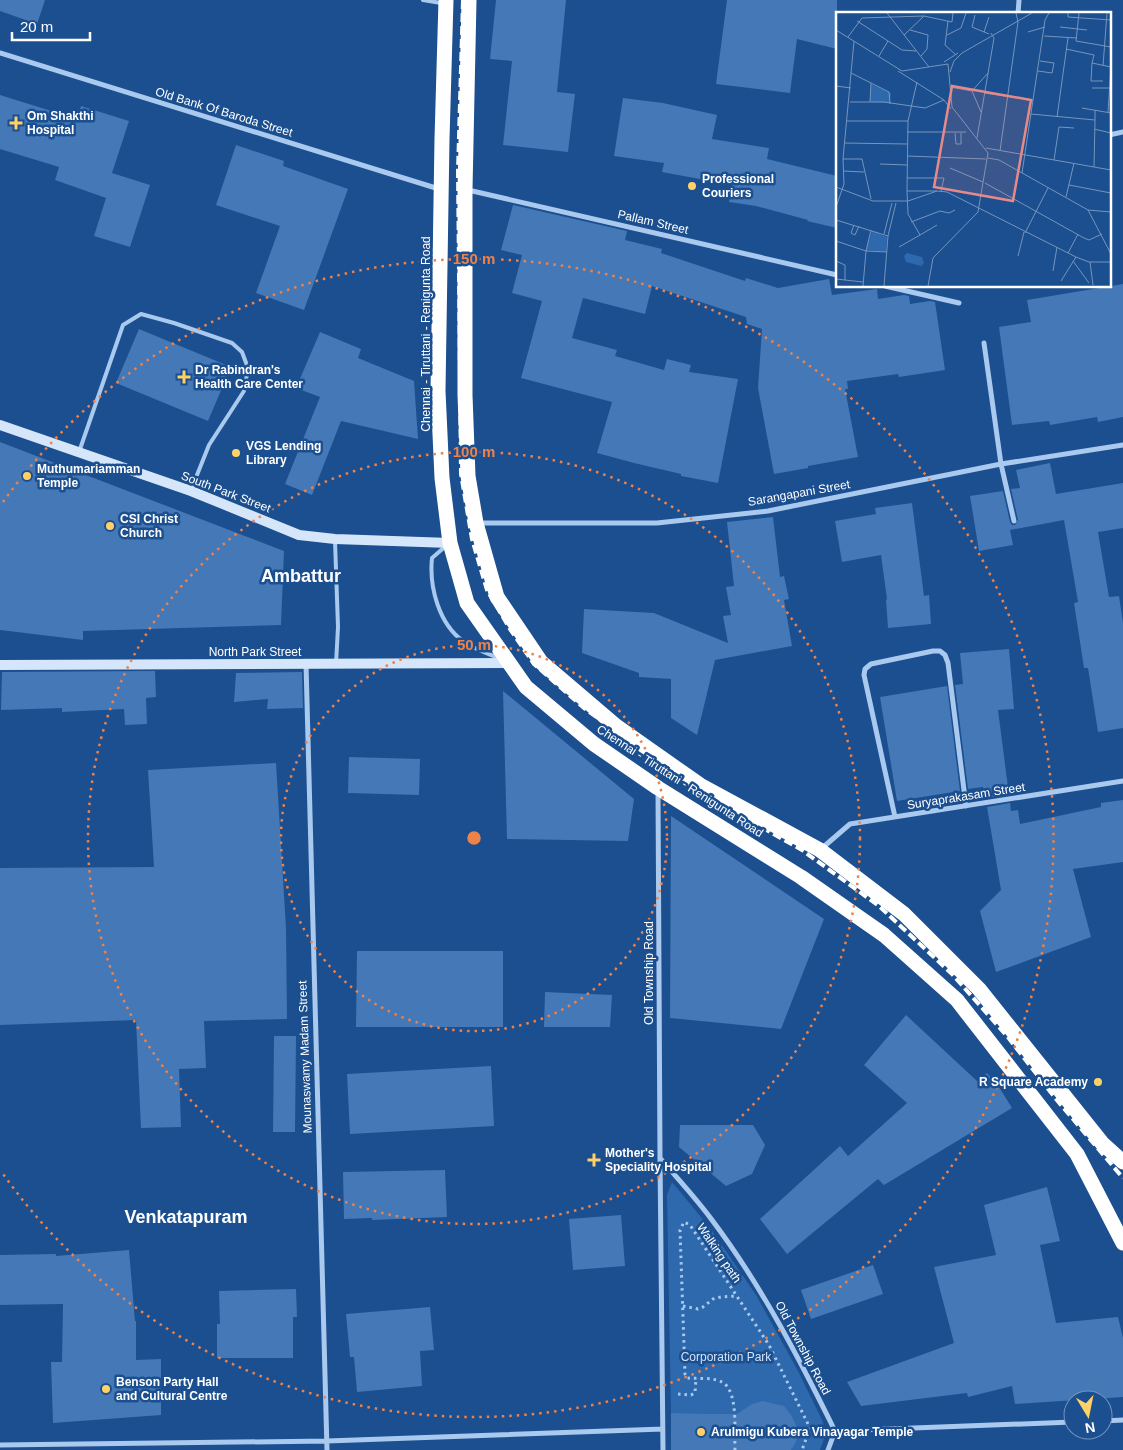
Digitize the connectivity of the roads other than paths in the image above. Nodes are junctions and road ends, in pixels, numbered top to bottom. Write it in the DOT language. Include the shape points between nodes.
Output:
graph roads {
  1 [pos="422,0"];
  2 [pos="469,0"];
  3 [pos="446,2"];
  4 [pos="0,53"];
  5 [pos="1123,132"];
  6 [pos="1110,135"];
  7 [pos="465,189"];
  8 [pos="442,190"];
  9 [pos="836,275"];
  10 [pos="894,288"];
  11 [pos="959,303"];
  12 [pos="984,343"];
  13 [pos="0,425"];
  14 [pos="1123,445"];
  15 [pos="79,452"];
  16 [pos="1001,464"];
  17 [pos="190,491"];
  18 [pos="1014,521"];
  19 [pos="476,524"];
  20 [pos="335,539"];
  21 [pos="450,543"];
  22 [pos="510,663"];
  23 [pos="0,664"];
  24 [pos="306,664"];
  25 [pos="336,664"];
  26 [pos="1123,781"];
  27 [pos="658,788"];
  28 [pos="966,806"];
  29 [pos="895,817"];
  30 [pos="820,850"];
  31 [pos="660,1158"];
  32 [pos="1123,1162"];
  33 [pos="1123,1243"];
  34 [pos="1063,1422"];
  35 [pos="663,1430"];
  36 [pos="835,1431"];
  37 [pos="326,1441"];
  38 [pos="0,1445"];
  39 [pos="327,1450"];
  40 [pos="663,1450"];
  41 [pos="828,1450"];
  1 -- 3 [label="lane"];
  2 -- 7 [label="highway, Chennai - Tiruttani - Renigunta Road"];
  3 -- 8 [label="highway, Chennai - Tiruttani - Renigunta Road"];
  4 -- 8 [label="street, Old Bank Of Baroda Street"];
  5 -- 6 [label="street"];
  7 -- 9 [label="street, Pallam Street"];
  7 -- 19 [label="highway, Chennai - Tiruttani - Renigunta Road" via="465,395 468,476"];
  8 -- 21 [label="highway, Chennai - Tiruttani - Renigunta Road" via="438,391 442,478"];
  10 -- 11 [label="street"];
  12 -- 16 [label="street"];
  13 -- 15 [label="main road, South Park Street"];
  14 -- 16 [label="street, Sarangapani Street"];
  15 -- 17 [label="main road, South Park Street"];
  15 -- 17 [label="lane" via="123,326 141,314 174,323 232,344 242,352 248,368 244,391 209,445"];
  16 -- 18 [label="street"];
  16 -- 19 [label="street, Sarangapani Street" via="768,511 657,523"];
  17 -- 20 [label="main road, South Park Street" via="299,535"];
  19 -- 30 [label="highway, Chennai - Tiruttani - Renigunta Road" via="497,597 541,662 616,726 700,785"];
  20 -- 21 [label="main road, South Park Street"];
  20 -- 25 [label="lane"];
  21 -- 22 [label="highway, Chennai - Tiruttani - Renigunta Road" via="467,603"];
  21 -- 22 [label="lane" via="432,558 430,574 446,624 465,642"];
  22 -- 25 [label="main road, North Park Street"];
  22 -- 27 [label="highway, Chennai - Tiruttani - Renigunta Road" via="526,687 541,700 594,744"];
  23 -- 24 [label="main road, North Park Street"];
  24 -- 25 [label="main road, North Park Street"];
  24 -- 37 [label="street, Mounaswamy Madam Street"];
  26 -- 28 [label="street, Suryaprakasam Street"];
  27 -- 31 [label="street, Old Township Road"];
  27 -- 33 [label="highway, Chennai - Tiruttani - Renigunta Road" via="801,877 884,935 957,1000 1076,1154"];
  28 -- 29 [label="street, Suryaprakasam Street"];
  28 -- 29 [label="street" via="948,663 940,651 932,651 871,664 864,675"];
  29 -- 30 [label="street, Suryaprakasam Street" via="850,824"];
  30 -- 32 [label="highway, Chennai - Tiruttani - Renigunta Road" via="904,914 979,989 1102,1143"];
  31 -- 35 [label="street, Old Township Road"];
  31 -- 36 [label="street, Old Township Road" via="711,1219 761,1292"];
  34 -- 36 [label="street"];
  35 -- 37 [label="street"];
  35 -- 40 [label="street, Old Township Road"];
  36 -- 41 [label="street"];
  37 -- 38 [label="street"];
  37 -- 39 [label="street, Mounaswamy Madam Street"];
}
